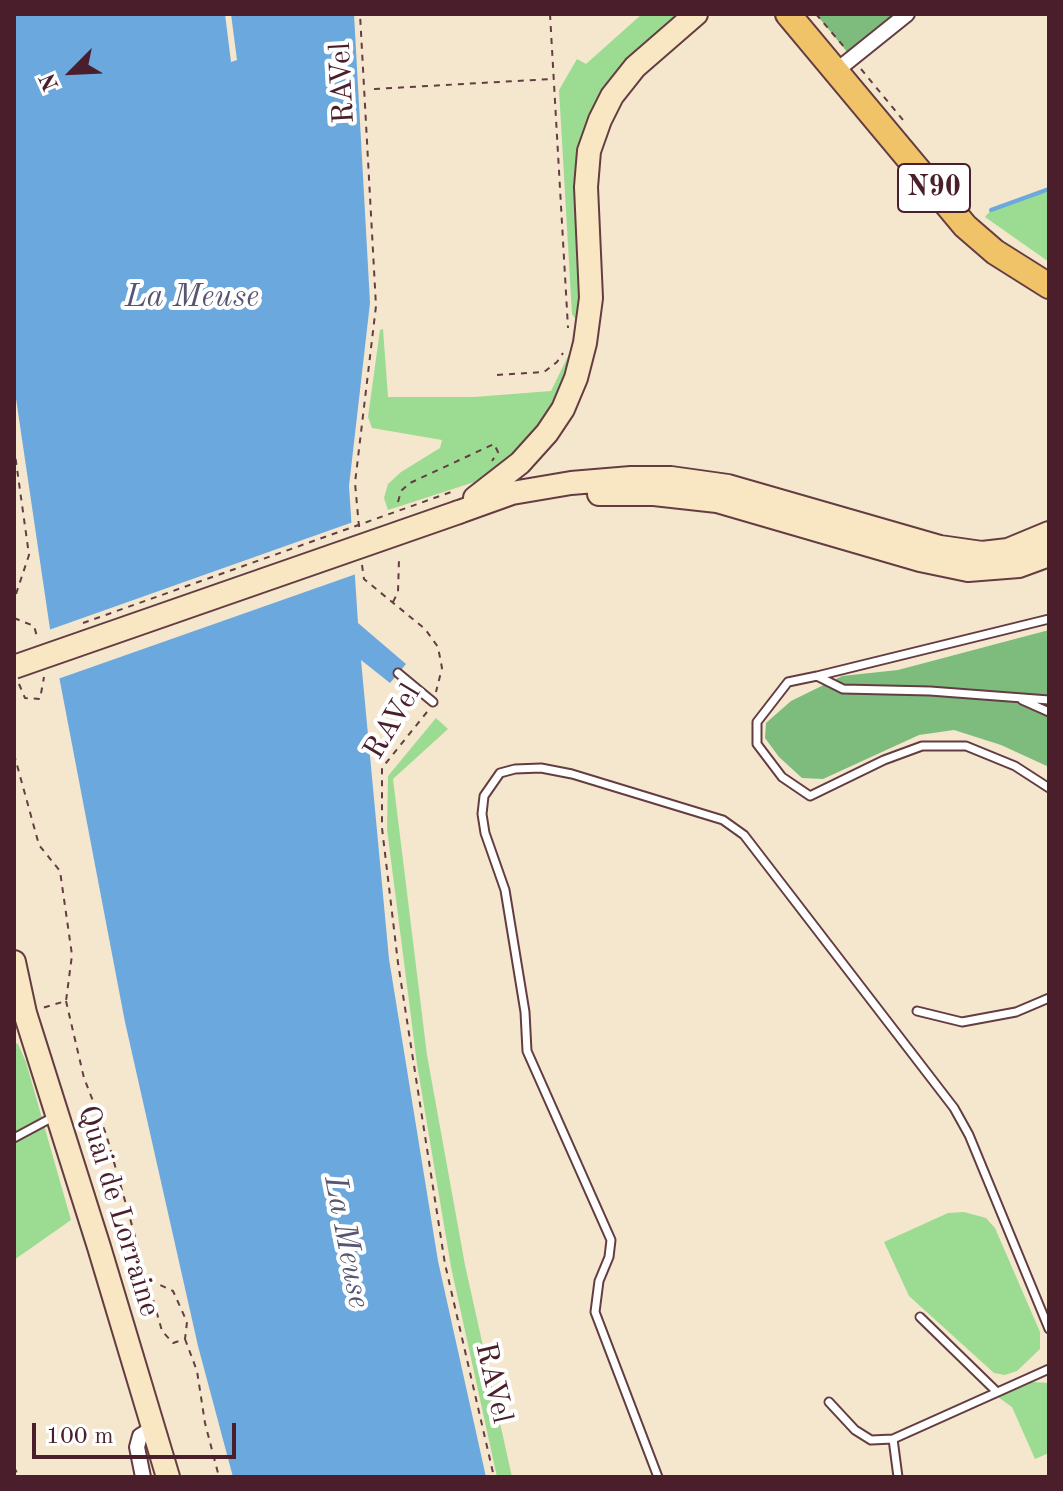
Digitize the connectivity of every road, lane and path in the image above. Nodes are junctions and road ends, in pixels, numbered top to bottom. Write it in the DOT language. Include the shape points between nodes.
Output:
graph roads {
  1 [pos="360,14"];
  2 [pos="550,14"];
  3 [pos="696,14"];
  4 [pos="788,14"];
  5 [pos="816,14"];
  6 [pos="907,14"];
  7 [pos="844,64"];
  8 [pos="553,79"];
  9 [pos="374,89"];
  10 [pos="903,120"];
  11 [pos="1049,286"];
  12 [pos="568,332"];
  13 [pos="567,344"];
  14 [pos="497,375"];
  15 [pos="14,447"];
  16 [pos="491,462"];
  17 [pos="457,501"];
  18 [pos="398,502"];
  19 [pos="359,533"];
  20 [pos="1049,533"];
  21 [pos="1049,555"];
  22 [pos="361,559"];
  23 [pos="399,559"];
  24 [pos="14,600"];
  25 [pos="393,603"];
  26 [pos="1049,619"];
  27 [pos="73,626"];
  28 [pos="43,637"];
  29 [pos="29,642"];
  30 [pos="14,667"];
  31 [pos="398,673"];
  32 [pos="817,676"];
  33 [pos="1012,696"];
  34 [pos="1049,700"];
  35 [pos="433,702"];
  36 [pos="1049,712"];
  37 [pos="14,754"];
  38 [pos="1049,788"];
  39 [pos="14,962"];
  40 [pos="1049,998"];
  41 [pos="66,1001"];
  42 [pos="917,1011"];
  43 [pos="20,1014"];
  44 [pos="57,1115"];
  45 [pos="14,1138"];
  46 [pos="149,1280"];
  47 [pos="920,1317"];
  48 [pos="1049,1329"];
  49 [pos="185,1339"];
  50 [pos="1049,1369"];
  51 [pos="997,1392"];
  52 [pos="829,1402"];
  53 [pos="153,1428"];
  54 [pos="893,1439"];
  55 [pos="14,1467"];
  56 [pos="19,1477"];
  57 [pos="143,1477"];
  58 [pos="168,1477"];
  59 [pos="219,1477"];
  60 [pos="494,1477"];
  61 [pos="658,1477"];
  62 [pos="898,1477"];
  1 -- 19 [label="path, RAVel" via="376,306 355,483"];
  2 -- 8 [label="path"];
  3 -- 17 [label="main road" via="635,67 612,96 589,151 589,321 563,409 520,463"];
  4 -- 7 [label="main road, N90"];
  5 -- 7 [label="path"];
  6 -- 7 [label="street"];
  7 -- 10 [label="path"];
  7 -- 11 [label="main road, N90" via="965,226"];
  8 -- 9 [label="path"];
  8 -- 12 [label="path"];
  13 -- 14 [label="path" via="544,372"];
  15 -- 24 [label="path" via="29,555"];
  16 -- 18 [label="path" via="497,445 410,483"];
  17 -- 20 [label="main road" via="571,483 671,478 728,486 940,547 982,553 1008,550"];
  17 -- 21 [label="main road" via="654,494 717,501 968,570 1019,566"];
  17 -- 27 [label="path, bridge"];
  17 -- 30 [label="main road, bridge"];
  22 -- 25 [label="path, RAVel" via="364,579"];
  23 -- 25 [label="path"];
  25 -- 35 [label="path, RAVel" via="438,647 442,668"];
  26 -- 32 [label="lane"];
  28 -- 29 [label="path"];
  31 -- 35 [label="lane"];
  32 -- 33 [label="lane" via="843,689"];
  32 -- 38 [label="lane" via="788,682 757,722 757,744 782,777 810,796 922,746 966,746 1015,766"];
  33 -- 34 [label="lane"];
  33 -- 36 [label="lane"];
  35 -- 60 [label="path, RAVel" via="382,768 382,828 445,1264"];
  37 -- 41 [label="path" via="39,845 60,871 72,955"];
  39 -- 43 [label="main road, Quai de Lorraine"];
  40 -- 42 [label="lane" via="1016,1012 962,1022"];
  41 -- 43 [label="path"];
  41 -- 46 [label="path" via="84,1078"];
  43 -- 44 [label="main road, Quai de Lorraine"];
  44 -- 45 [label="lane"];
  44 -- 53 [label="main road, Quai de Lorraine"];
  46 -- 49 [label="path" via="173,1291 187,1322"];
  46 -- 49 [label="path" via="162,1331 173,1343"];
  47 -- 51 [label="lane"];
  48 -- 61 [label="lane" via="954,1108 744,835 723,820 572,774 541,768 500,773 484,796 482,814 505,890 527,1051 611,1240 595,1312"];
  49 -- 59 [label="path"];
  50 -- 51 [label="lane"];
  51 -- 54 [label="lane"];
  52 -- 54 [label="lane" via="871,1440"];
  53 -- 57 [label="street" via="140,1436 137,1447"];
  53 -- 58 [label="main road, Quai de Lorraine"];
  54 -- 62 [label="lane"];
  55 -- 56 [label="path"];
}
